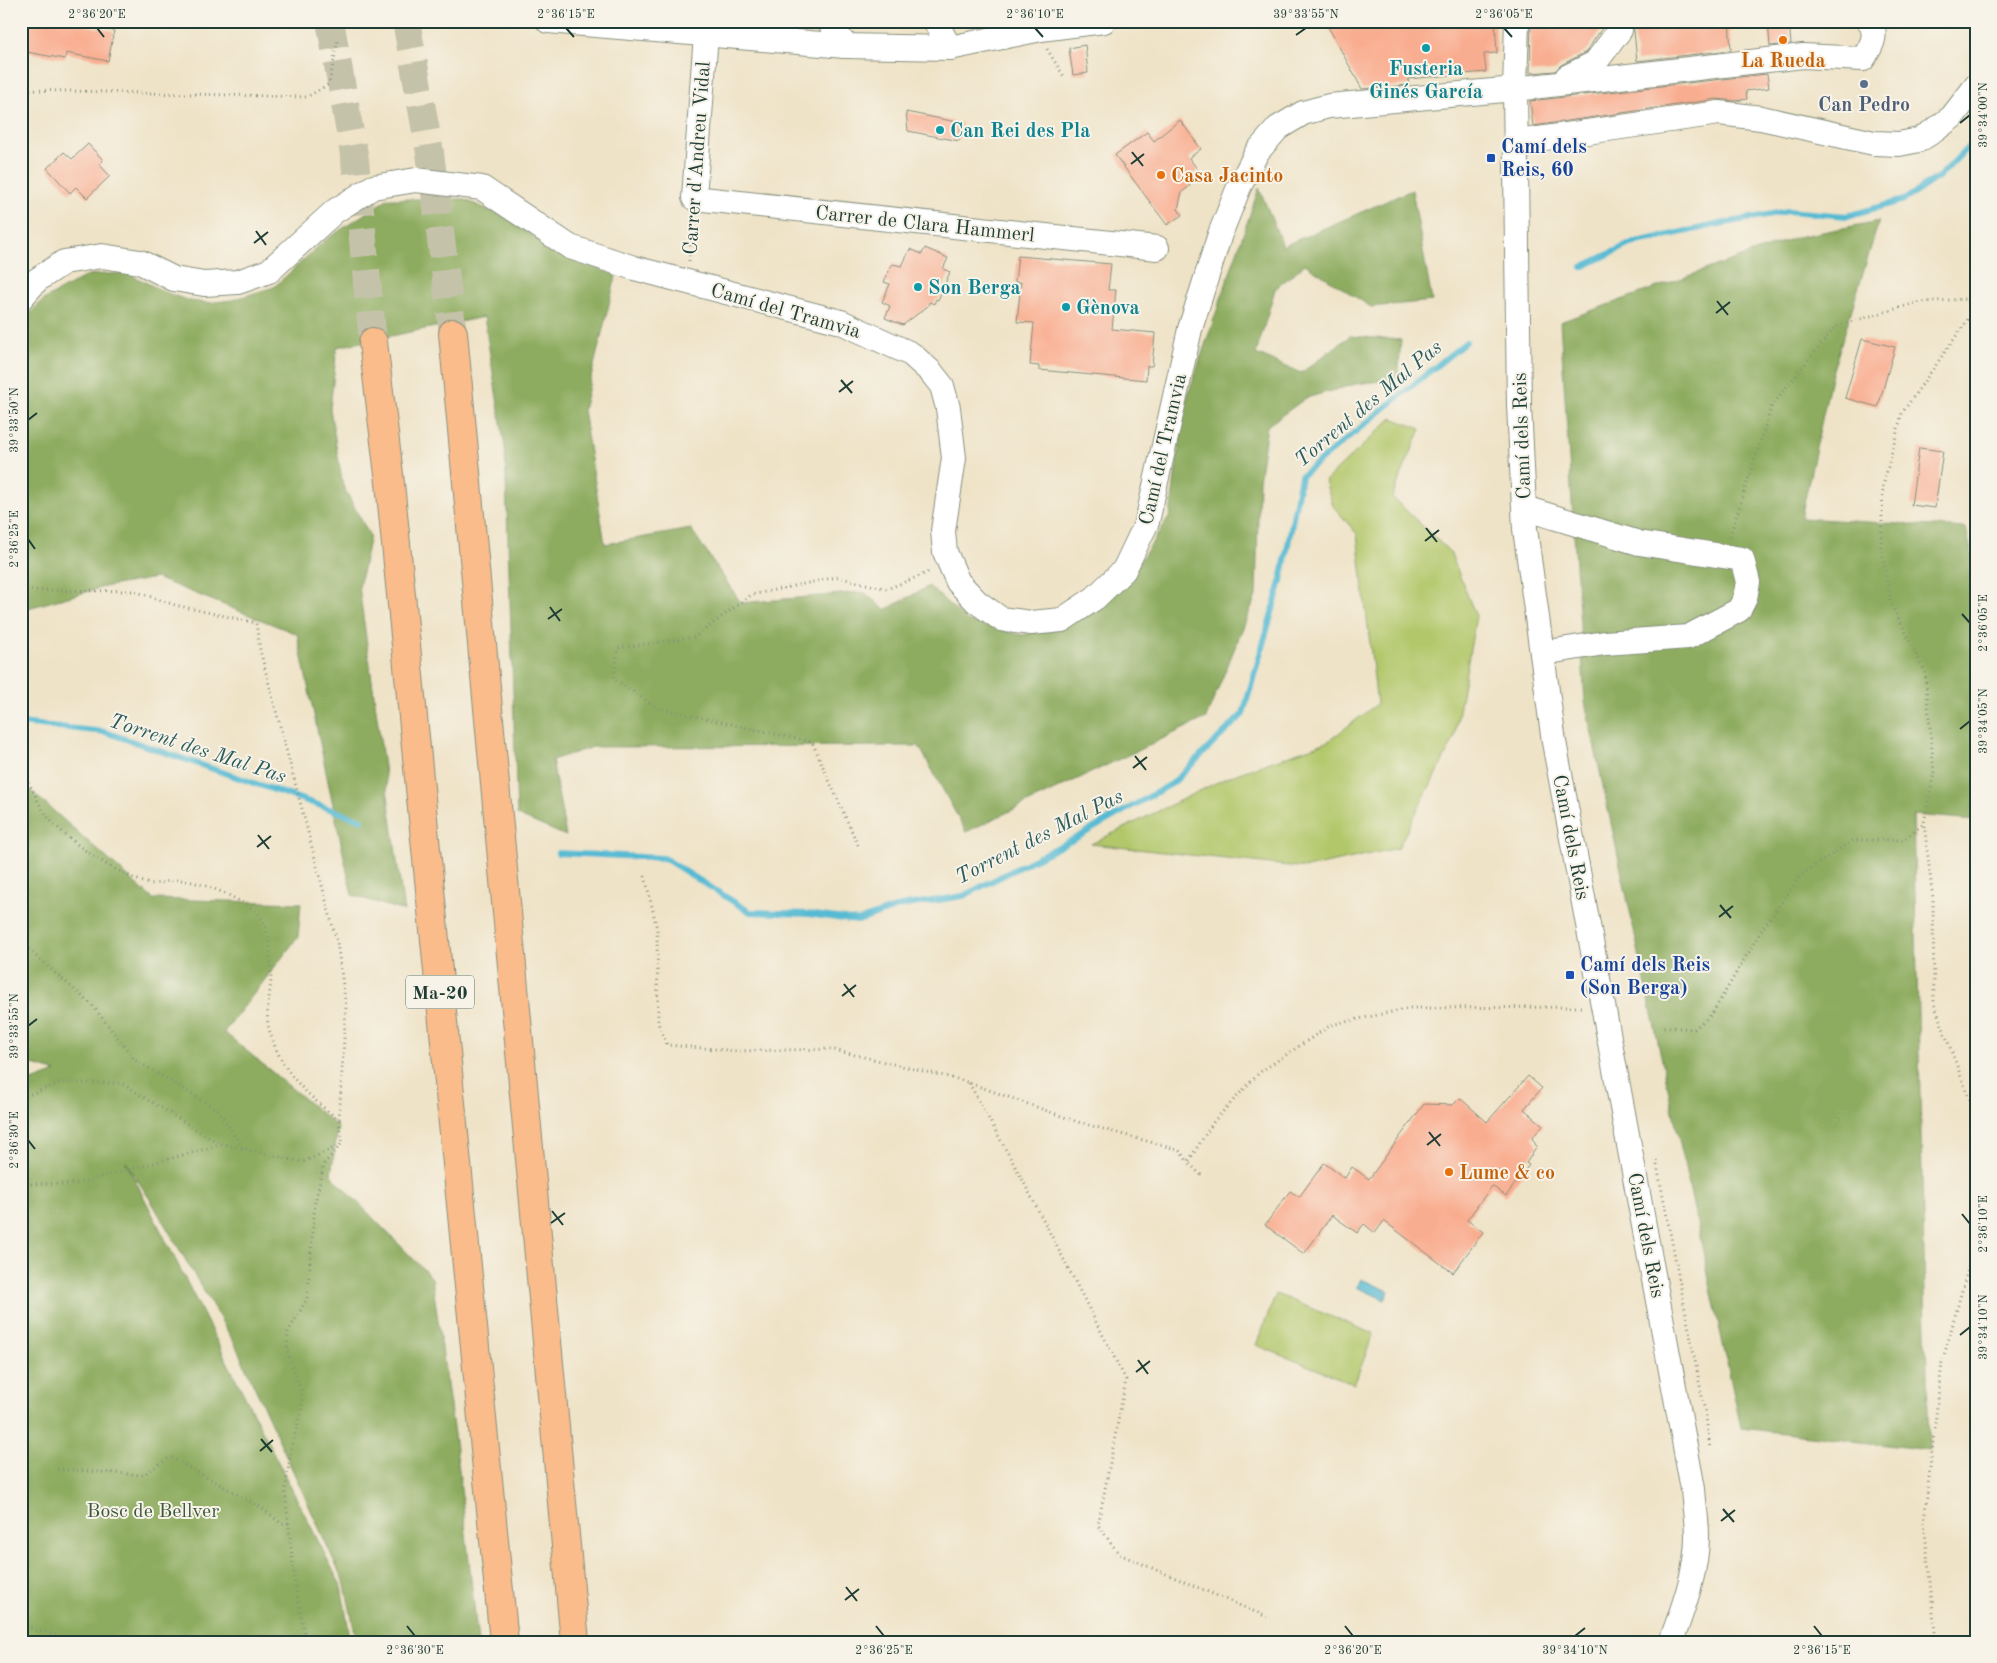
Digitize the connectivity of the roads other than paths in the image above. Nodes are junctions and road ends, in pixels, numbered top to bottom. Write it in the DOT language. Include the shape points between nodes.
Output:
graph roads {
  1 [pos="548,21"];
  2 [pos="828,21"];
  3 [pos="935,21"];
  4 [pos="1104,21"];
  5 [pos="1517,21"];
  6 [pos="1869,21"];
  7 [pos="1619,26"];
  8 [pos="706,34"];
  9 [pos="845,46"];
  10 [pos="950,48"];
  11 [pos="1609,77"];
  12 [pos="1545,85"];
  13 [pos="1976,86"];
  14 [pos="1515,89"];
  15 [pos="1516,142"];
  16 [pos="694,198"];
  17 [pos="1157,248"];
  18 [pos="21,298"];
  19 [pos="453,333"];
  20 [pos="373,342"];
  21 [pos="1524,508"];
  22 [pos="1542,653"];
  23 [pos="504,1642"];
  24 [pos="576,1642"];
  25 [pos="1671,1642"];
  1 -- 8 [label="street"];
  2 -- 9 [label="street"];
  3 -- 10 [label="street"];
  4 -- 10 [label="street" via="1041,29"];
  5 -- 14 [label="street, Camí dels Reis"];
  6 -- 11 [label="street" via="1874,37 1863,59 1803,56"];
  7 -- 11 [label="street"];
  7 -- 12 [label="street" via="1595,63"];
  8 -- 9 [label="street"];
  8 -- 16 [label="street, Carrer d'Andreu Vidal"];
  9 -- 10 [label="street"];
  11 -- 12 [label="street"];
  12 -- 14 [label="street, Camí del Tramvia"];
  13 -- 15 [label="street" via="1952,117 1935,130 1919,140 1899,144 1874,143 1761,118 1719,114"];
  14 -- 15 [label="street, Camí dels Reis"];
  14 -- 18 [label="street, Camí del Tramvia" via="1329,106 1303,113 1278,128 1257,152 1220,234 1190,329 1148,522 1124,570 1095,598 1062,620 1031,623 1001,619 977,602 958,582 945,552 943,531 954,458 948,408 942,386 932,372 911,354 841,322 634,268 570,247 482,188 416,180 373,187 335,211 269,271 238,282 204,284 174,278 140,262 102,256 64,262 37,280"];
  15 -- 21 [label="street, Camí dels Reis" via="1519,405"];
  16 -- 17 [label="street, Carrer de Clara Hammerl"];
  19 -- 24 [label="highway"];
  20 -- 23 [label="highway, Ma-20" via="390,483"];
  21 -- 22 [label="street, Camí dels Reis"];
  21 -- 22 [label="street" via="1638,543 1742,559 1748,582 1739,610 1688,637 1605,643"];
  22 -- 25 [label="street, Camí dels Reis" via="1554,742 1693,1489 1697,1537 1693,1570"];
}
